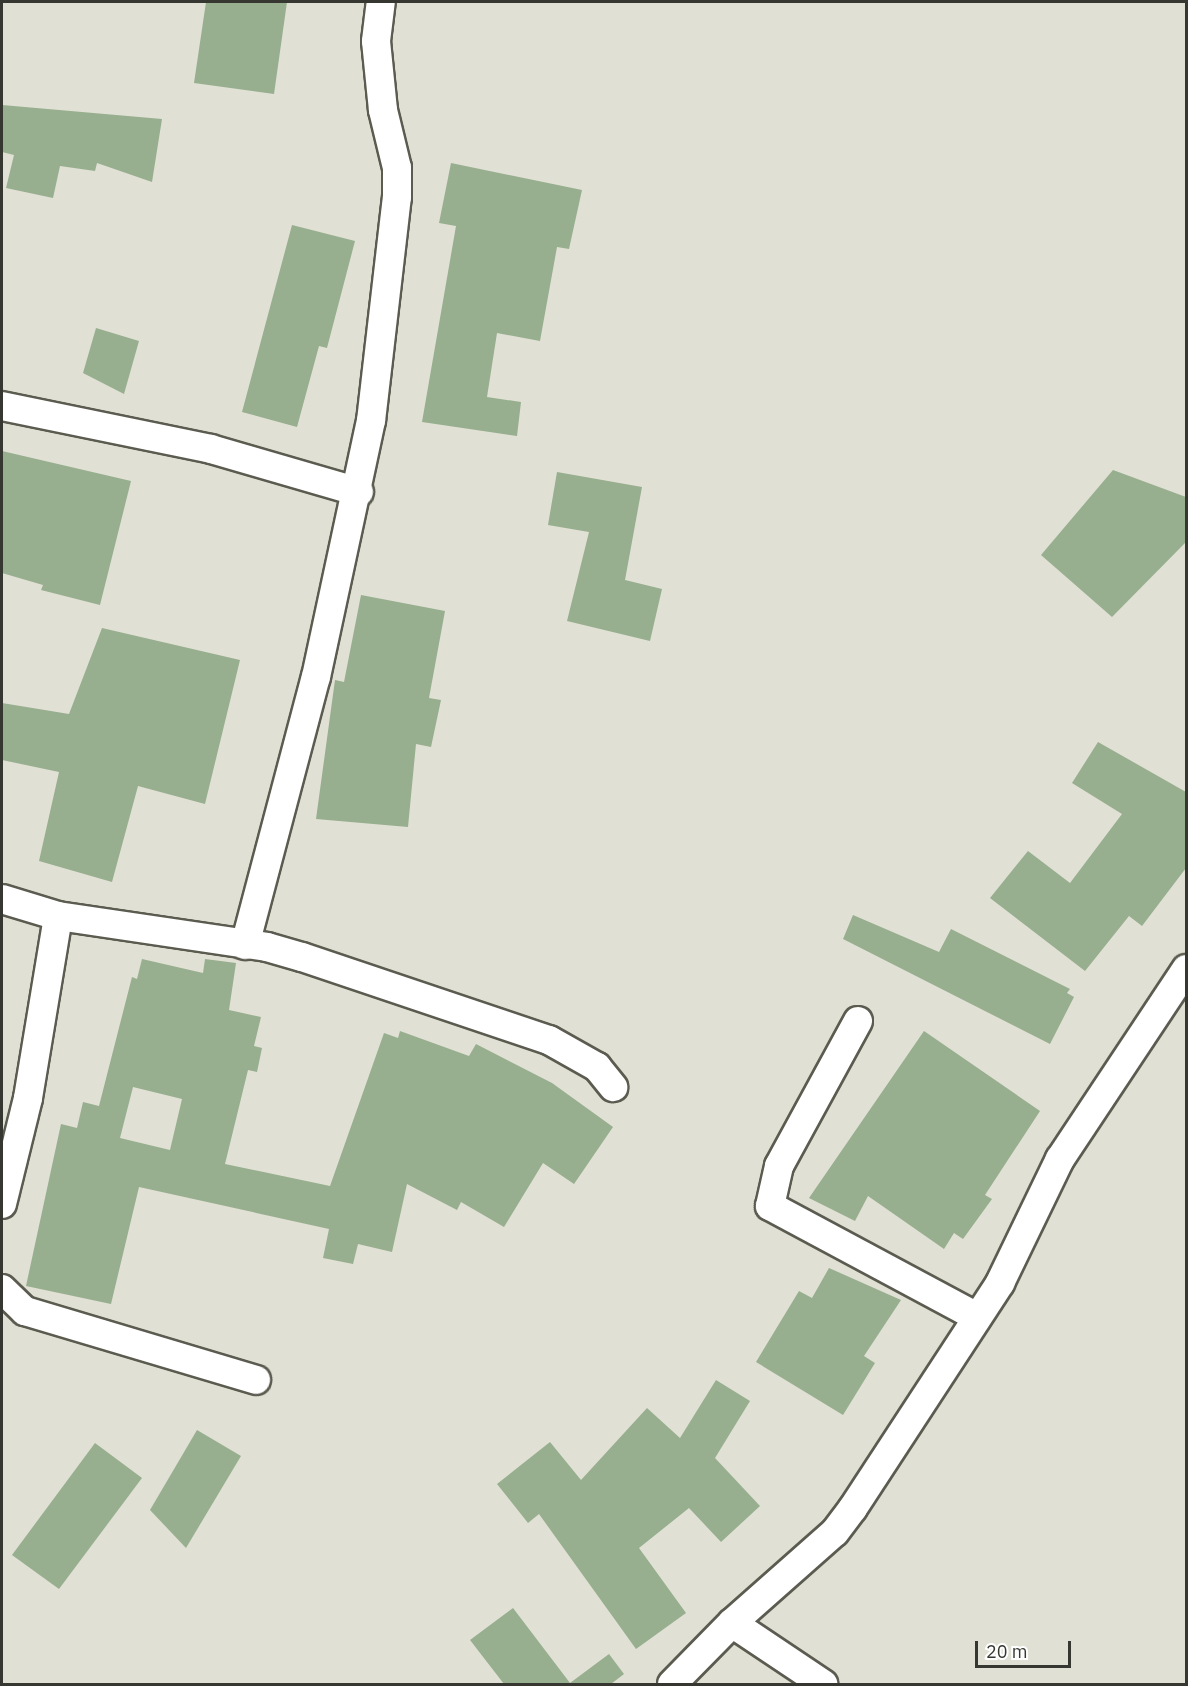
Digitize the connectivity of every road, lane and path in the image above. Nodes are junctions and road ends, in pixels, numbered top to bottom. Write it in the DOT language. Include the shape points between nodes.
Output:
graph roads {
  1 [pos="381,2"];
  2 [pos="2,406"];
  3 [pos="359,492"];
  4 [pos="2,899"];
  5 [pos="58,916"];
  6 [pos="245,945"];
  7 [pos="1186,969"];
  8 [pos="858,1021"];
  9 [pos="613,1087"];
  10 [pos="2,1204"];
  11 [pos="2,1289"];
  12 [pos="977,1317"];
  13 [pos="256,1380"];
  14 [pos="732,1623"];
  15 [pos="672,1684"];
  16 [pos="823,1684"];
  1 -- 3 [label="street" via="376,41 383,110 397,168 396,225"];
  2 -- 3 [label="street" via="211,449"];
  3 -- 6 [label="street"];
  4 -- 5 [label="street"];
  5 -- 6 [label="street"];
  5 -- 10 [label="street" via="28,1098"];
  6 -- 9 [label="street" via="302,957 549,1040 597,1067"];
  7 -- 12 [label="street" via="1060,1159 1000,1283"];
  8 -- 12 [label="street" via="779,1166 770,1206"];
  11 -- 13 [label="street" via="25,1311"];
  12 -- 14 [label="street" via="835,1532"];
  14 -- 15 [label="street"];
  14 -- 16 [label="street"];
}
